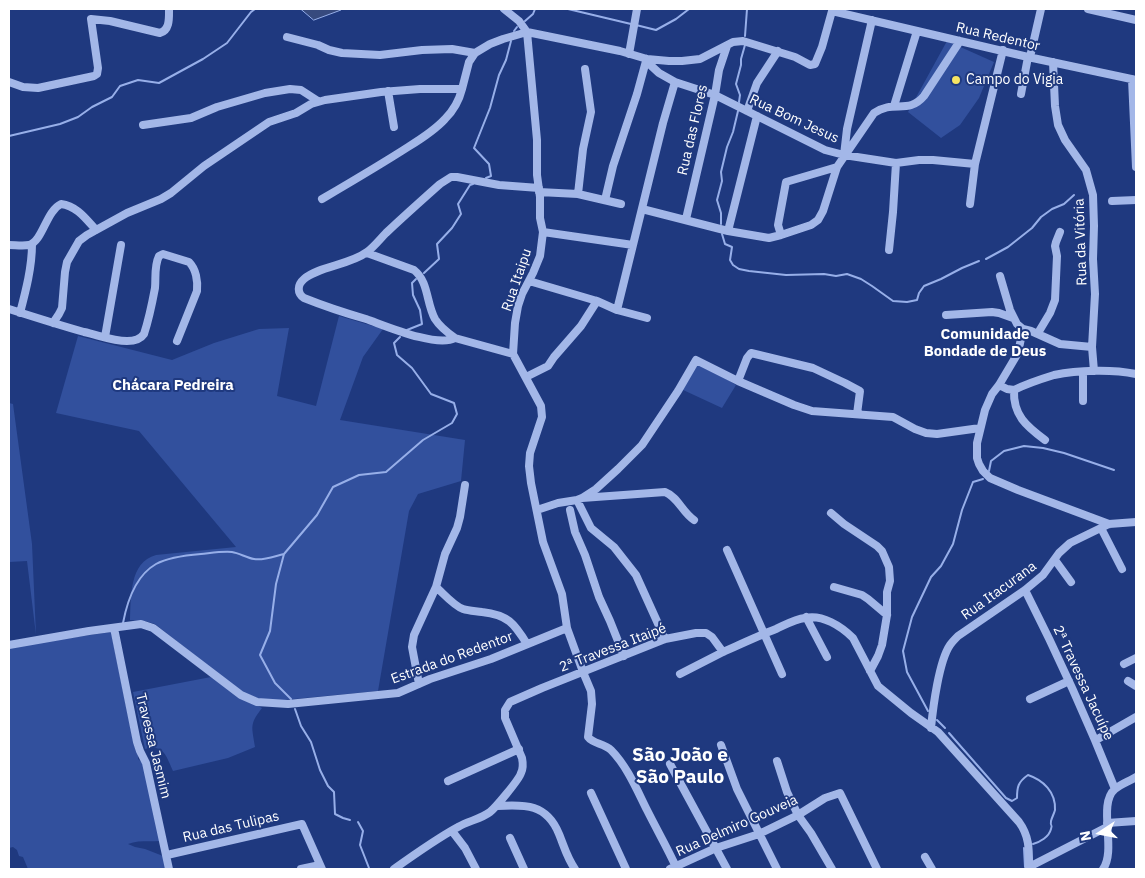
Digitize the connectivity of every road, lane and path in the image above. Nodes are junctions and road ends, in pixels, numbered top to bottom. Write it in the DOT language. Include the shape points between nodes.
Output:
graph roads {
  1 [pos="169,9"];
  2 [pos="504,9"];
  3 [pos="636,9"];
  4 [pos="1042,9"];
  5 [pos="1088,9"];
  6 [pos="872,20"];
  7 [pos="1136,20"];
  8 [pos="917,31"];
  9 [pos="528,32"];
  10 [pos="287,37"];
  11 [pos="960,41"];
  12 [pos="727,46"];
  13 [pos="1003,50"];
  14 [pos="778,52"];
  15 [pos="475,53"];
  16 [pos="629,54"];
  17 [pos="1029,57"];
  18 [pos="646,60"];
  19 [pos="1053,62"];
  20 [pos="585,70"];
  21 [pos="1134,80"];
  22 [pos="9,82"];
  23 [pos="675,82"];
  24 [pos="462,89"];
  25 [pos="388,91"];
  26 [pos="1021,94"];
  27 [pos="715,95"];
  28 [pos="318,101"];
  29 [pos="894,106"];
  30 [pos="748,111"];
  31 [pos="757,116"];
  32 [pos="142,126"];
  33 [pos="394,127"];
  34 [pos="844,155"];
  35 [pos="896,163"];
  36 [pos="975,164"];
  37 [pos="837,167"];
  38 [pos="1136,167"];
  39 [pos="539,190"];
  40 [pos="578,194"];
  41 [pos="322,199"];
  42 [pos="605,200"];
  43 [pos="1136,200"];
  44 [pos="1112,201"];
  45 [pos="620,204"];
  46 [pos="970,204"];
  47 [pos="642,209"];
  48 [pos="686,219"];
  49 [pos="96,230"];
  50 [pos="728,231"];
  51 [pos="544,232"];
  52 [pos="1060,232"];
  53 [pos="781,235"];
  54 [pos="32,244"];
  55 [pos="9,245"];
  56 [pos="121,245"];
  57 [pos="633,245"];
  58 [pos="889,250"];
  59 [pos="367,253"];
  60 [pos="1000,276"];
  61 [pos="529,281"];
  62 [pos="597,301"];
  63 [pos="9,309"];
  64 [pos="618,310"];
  65 [pos="20,313"];
  66 [pos="946,315"];
  67 [pos="646,318"];
  68 [pos="1013,318"];
  69 [pos="53,323"];
  70 [pos="1023,329"];
  71 [pos="1038,333"];
  72 [pos="105,337"];
  73 [pos="455,338"];
  74 [pos="177,341"];
  75 [pos="1092,347"];
  76 [pos="513,354"];
  77 [pos="1083,372"];
  78 [pos="1094,372"];
  79 [pos="1136,374"];
  80 [pos="526,376"];
  81 [pos="738,381"];
  82 [pos="999,385"];
  83 [pos="1014,390"];
  84 [pos="1082,401"];
  85 [pos="857,414"];
  86 [pos="980,428"];
  87 [pos="1045,440"];
  88 [pos="465,485"];
  89 [pos="579,499"];
  90 [pos="537,510"];
  91 [pos="570,510"];
  92 [pos="831,513"];
  93 [pos="694,520"];
  94 [pos="1136,522"];
  95 [pos="1109,524"];
  96 [pos="1101,528"];
  97 [pos="727,550"];
  98 [pos="1055,560"];
  99 [pos="1122,569"];
  100 [pos="1071,582"];
  101 [pos="436,587"];
  102 [pos="834,587"];
  103 [pos="1025,590"];
  104 [pos="887,615"];
  105 [pos="806,617"];
  106 [pos="114,628"];
  107 [pos="567,628"];
  108 [pos="764,634"];
  109 [pos="665,640"];
  110 [pos="527,644"];
  111 [pos="9,645"];
  112 [pos="723,652"];
  113 [pos="624,656"];
  114 [pos="827,657"];
  115 [pos="1136,658"];
  116 [pos="1124,664"];
  117 [pos="870,671"];
  118 [pos="583,672"];
  119 [pos="680,674"];
  120 [pos="782,674"];
  121 [pos="1128,680"];
  122 [pos="1069,681"];
  123 [pos="419,684"];
  124 [pos="1136,686"];
  125 [pos="1030,699"];
  126 [pos="1136,717"];
  127 [pos="931,728"];
  128 [pos="1096,740"];
  129 [pos="721,745"];
  130 [pos="518,749"];
  131 [pos="777,761"];
  132 [pos="670,764"];
  133 [pos="1136,777"];
  134 [pos="448,781"];
  135 [pos="1115,789"];
  136 [pos="591,793"];
  137 [pos="497,806"];
  138 [pos="798,815"];
  139 [pos="1136,821"];
  140 [pos="1107,825"];
  141 [pos="452,831"];
  142 [pos="759,834"];
  143 [pos="510,838"];
  144 [pos="716,848"];
  145 [pos="167,855"];
  146 [pos="925,857"];
  147 [pos="321,867"];
  148 [pos="674,868"];
  149 [pos="1029,868"];
  150 [pos="169,869"];
  151 [pos="301,869"];
  152 [pos="394,869"];
  153 [pos="476,869"];
  154 [pos="524,869"];
  155 [pos="575,869"];
  156 [pos="626,869"];
  157 [pos="727,869"];
  158 [pos="777,869"];
  159 [pos="832,869"];
  160 [pos="877,869"];
  161 [pos="932,869"];
  162 [pos="1102,869"];
  1 -- 22 [label="street" via="163,33 91,19 98,68 94,76 38,88"];
  2 -- 9 [label="street"];
  3 -- 16 [label="street"];
  4 -- 17 [label="street"];
  5 -- 7 [label="street"];
  6 -- 8 [label="street, Rua Redentor"];
  6 -- 14 [label="street, Rua Redentor" via="832,11 814,65"];
  6 -- 34 [label="street" via="847,128"];
  8 -- 11 [label="street, Rua Redentor"];
  8 -- 29 [label="street"];
  9 -- 15 [label="street" via="490,44"];
  9 -- 16 [label="street"];
  9 -- 39 [label="street, Rua Itaipu"];
  10 -- 15 [label="street" via="342,53 380,55 452,49"];
  11 -- 13 [label="street, Rua Redentor"];
  11 -- 29 [label="street" via="920,102"];
  12 -- 14 [label="street" via="743,40"];
  12 -- 18 [label="street" via="696,60"];
  12 -- 27 [label="street, Rua das Flores"];
  13 -- 17 [label="street, Rua Redentor"];
  13 -- 36 [label="street"];
  14 -- 30 [label="street" via="757,83"];
  15 -- 24 [label="street" via="469,62"];
  16 -- 18 [label="street"];
  17 -- 19 [label="street, Rua Redentor"];
  17 -- 26 [label="street"];
  18 -- 23 [label="street, Rua Bom Jesus"];
  18 -- 42 [label="street"];
  19 -- 21 [label="street, Rua Redentor"];
  19 -- 75 [label="street, Rua da Vitória" via="1058,125 1086,170 1093,196 1095,294"];
  20 -- 40 [label="street" via="591,112"];
  21 -- 38 [label="street"];
  23 -- 27 [label="street, Rua Bom Jesus"];
  23 -- 47 [label="street"];
  24 -- 25 [label="street"];
  24 -- 41 [label="street" via="457,105 438,127"];
  25 -- 28 [label="street"];
  25 -- 33 [label="street"];
  27 -- 30 [label="street, Rua Bom Jesus"];
  27 -- 48 [label="street, Rua das Flores"];
  28 -- 32 [label="street" via="302,90 290,88 224,105 191,118"];
  28 -- 49 [label="street" via="269,122 204,166 171,193"];
  29 -- 34 [label="street" via="874,113"];
  30 -- 31 [label="street, Rua Bom Jesus"];
  31 -- 34 [label="street, Rua Bom Jesus" via="825,150"];
  31 -- 50 [label="street"];
  34 -- 35 [label="street, Rua Bom Jesus"];
  34 -- 37 [label="street"];
  35 -- 36 [label="street, Rua Bom Jesus" via="933,160"];
  35 -- 58 [label="street"];
  36 -- 46 [label="street"];
  37 -- 53 [label="street" via="818,220"];
  37 -- 53 [label="street" via="786,182 778,225"];
  39 -- 40 [label="street"];
  39 -- 51 [label="street, Rua Itaipu"];
  39 -- 59 [label="street" via="451,177"];
  40 -- 42 [label="street"];
  42 -- 45 [label="street"];
  43 -- 44 [label="street"];
  47 -- 48 [label="street"];
  47 -- 57 [label="street"];
  48 -- 50 [label="street"];
  49 -- 54 [label="street" via="78,211 61,204 55,208"];
  49 -- 69 [label="street" via="79,241 67,262 62,308"];
  50 -- 53 [label="street" via="769,238"];
  51 -- 57 [label="street"];
  51 -- 61 [label="street, Rua Itaipu" via="540,256"];
  52 -- 71 [label="street" via="1056,242 1055,300"];
  54 -- 55 [label="street"];
  54 -- 65 [label="street"];
  56 -- 72 [label="street"];
  57 -- 64 [label="street"];
  59 -- 73 [label="street" via="418,273 432,314"];
  59 -- 73 [label="street" via="309,276 298,288 300,294 405,333 434,340"];
  60 -- 68 [label="street"];
  61 -- 62 [label="street"];
  61 -- 76 [label="street, Rua Itaipu" via="518,306"];
  62 -- 64 [label="street"];
  62 -- 80 [label="street" via="548,366"];
  63 -- 65 [label="street"];
  64 -- 67 [label="street"];
  65 -- 69 [label="street"];
  66 -- 68 [label="street" via="992,312"];
  68 -- 70 [label="street"];
  69 -- 72 [label="street"];
  70 -- 71 [label="street"];
  70 -- 82 [label="street" via="1018,353"];
  71 -- 75 [label="street" via="1060,344"];
  72 -- 74 [label="street" via="126,341 142,337 152,305 156,263 163,254 189,262 198,284"];
  73 -- 76 [label="street"];
  75 -- 78 [label="street, Rua da Vitória"];
  76 -- 80 [label="street"];
  77 -- 78 [label="street"];
  77 -- 83 [label="street" via="1052,376"];
  77 -- 84 [label="street"];
  78 -- 79 [label="street"];
  80 -- 90 [label="street" via="542,410 529,466"];
  81 -- 85 [label="street" via="812,411"];
  81 -- 85 [label="street" via="751,353 798,364 860,391"];
  81 -- 89 [label="street" via="696,360 642,445 596,489"];
  82 -- 83 [label="street"];
  82 -- 86 [label="street" via="988,402"];
  83 -- 87 [label="street" via="1018,415"];
  85 -- 86 [label="street" via="894,417 926,433"];
  86 -- 95 [label="street" via="977,458 986,475"];
  88 -- 101 [label="street" via="459,523 445,554"];
  89 -- 90 [label="street"];
  89 -- 93 [label="street" via="665,492 673,496"];
  89 -- 109 [label="street" via="590,528 614,547 636,575"];
  90 -- 107 [label="street" via="543,542 562,594"];
  91 -- 113 [label="street" via="596,590"];
  92 -- 104 [label="street" via="882,551 890,575"];
  94 -- 95 [label="street, Rua Itacurana"];
  95 -- 96 [label="street, Rua Itacurana"];
  96 -- 98 [label="street, Rua Itacurana" via="1070,543"];
  96 -- 99 [label="street"];
  97 -- 108 [label="street"];
  98 -- 100 [label="street"];
  98 -- 103 [label="street, Rua Itacurana" via="1043,576"];
  101 -- 110 [label="street" via="463,609 497,614 509,620"];
  101 -- 123 [label="street" via="414,635 412,647"];
  102 -- 104 [label="street" via="868,598"];
  103 -- 122 [label="street, 2ª Travessa Jacuípe"];
  103 -- 127 [label="street, Rua Itacurana" via="958,636 950,645 944,656"];
  104 -- 117 [label="street" via="882,645"];
  105 -- 108 [label="street"];
  105 -- 114 [label="street"];
  105 -- 117 [label="street" via="825,620 848,633"];
  106 -- 111 [label="street, Estrada do Redentor"];
  106 -- 123 [label="street, Estrada do Redentor" via="141,624 153,628 241,695 257,702 288,704 391,694"];
  106 -- 145 [label="street, Travessa Jasmim" via="137,742 146,763"];
  107 -- 110 [label="street, Estrada do Redentor"];
  107 -- 118 [label="street"];
  108 -- 112 [label="street"];
  108 -- 120 [label="street"];
  109 -- 112 [label="street, 2ª Travessa Itaipé" via="706,633"];
  109 -- 113 [label="street, 2ª Travessa Itaipé"];
  110 -- 123 [label="street, Estrada do Redentor"];
  112 -- 119 [label="street"];
  113 -- 118 [label="street, 2ª Travessa Itaipé"];
  115 -- 116 [label="street"];
  117 -- 127 [label="street" via="878,686"];
  118 -- 130 [label="street, 2ª Travessa Itaipé" via="510,702 505,718"];
  118 -- 148 [label="street" via="592,698 588,737 611,750 620,762"];
  121 -- 124 [label="street"];
  122 -- 125 [label="street"];
  122 -- 128 [label="street, 2ª Travessa Jacuípe"];
  126 -- 128 [label="street"];
  127 -- 149 [label="street" via="1025,830"];
  128 -- 135 [label="street, 2ª Travessa Jacuípe"];
  129 -- 142 [label="street" via="731,775"];
  130 -- 134 [label="street"];
  130 -- 137 [label="street, 2ª Travessa Itaipé" via="523,763 521,774"];
  131 -- 138 [label="street"];
  132 -- 144 [label="street"];
  133 -- 135 [label="street"];
  135 -- 140 [label="street" via="1109,798"];
  136 -- 156 [label="street"];
  137 -- 141 [label="street, 2ª Travessa Itaipé" via="488,814"];
  137 -- 155 [label="street" via="528,806 545,813 554,824"];
  138 -- 142 [label="street, Rua Delmiro Gouveia"];
  138 -- 159 [label="street"];
  138 -- 160 [label="street, Rua Delmiro Gouveia" via="825,798 840,793"];
  139 -- 140 [label="street"];
  140 -- 149 [label="street"];
  140 -- 162 [label="street" via="1107,861"];
  141 -- 152 [label="street, 2ª Travessa Itaipé"];
  141 -- 153 [label="street"];
  142 -- 144 [label="street, Rua Delmiro Gouveia"];
  142 -- 158 [label="street"];
  143 -- 154 [label="street"];
  144 -- 148 [label="street, Rua Delmiro Gouveia"];
  144 -- 157 [label="street"];
  145 -- 147 [label="street, Rua das Tulipas" via="302,824"];
  145 -- 150 [label="street, Travessa Jasmim"];
  146 -- 161 [label="street"];
  147 -- 151 [label="street"];
}
